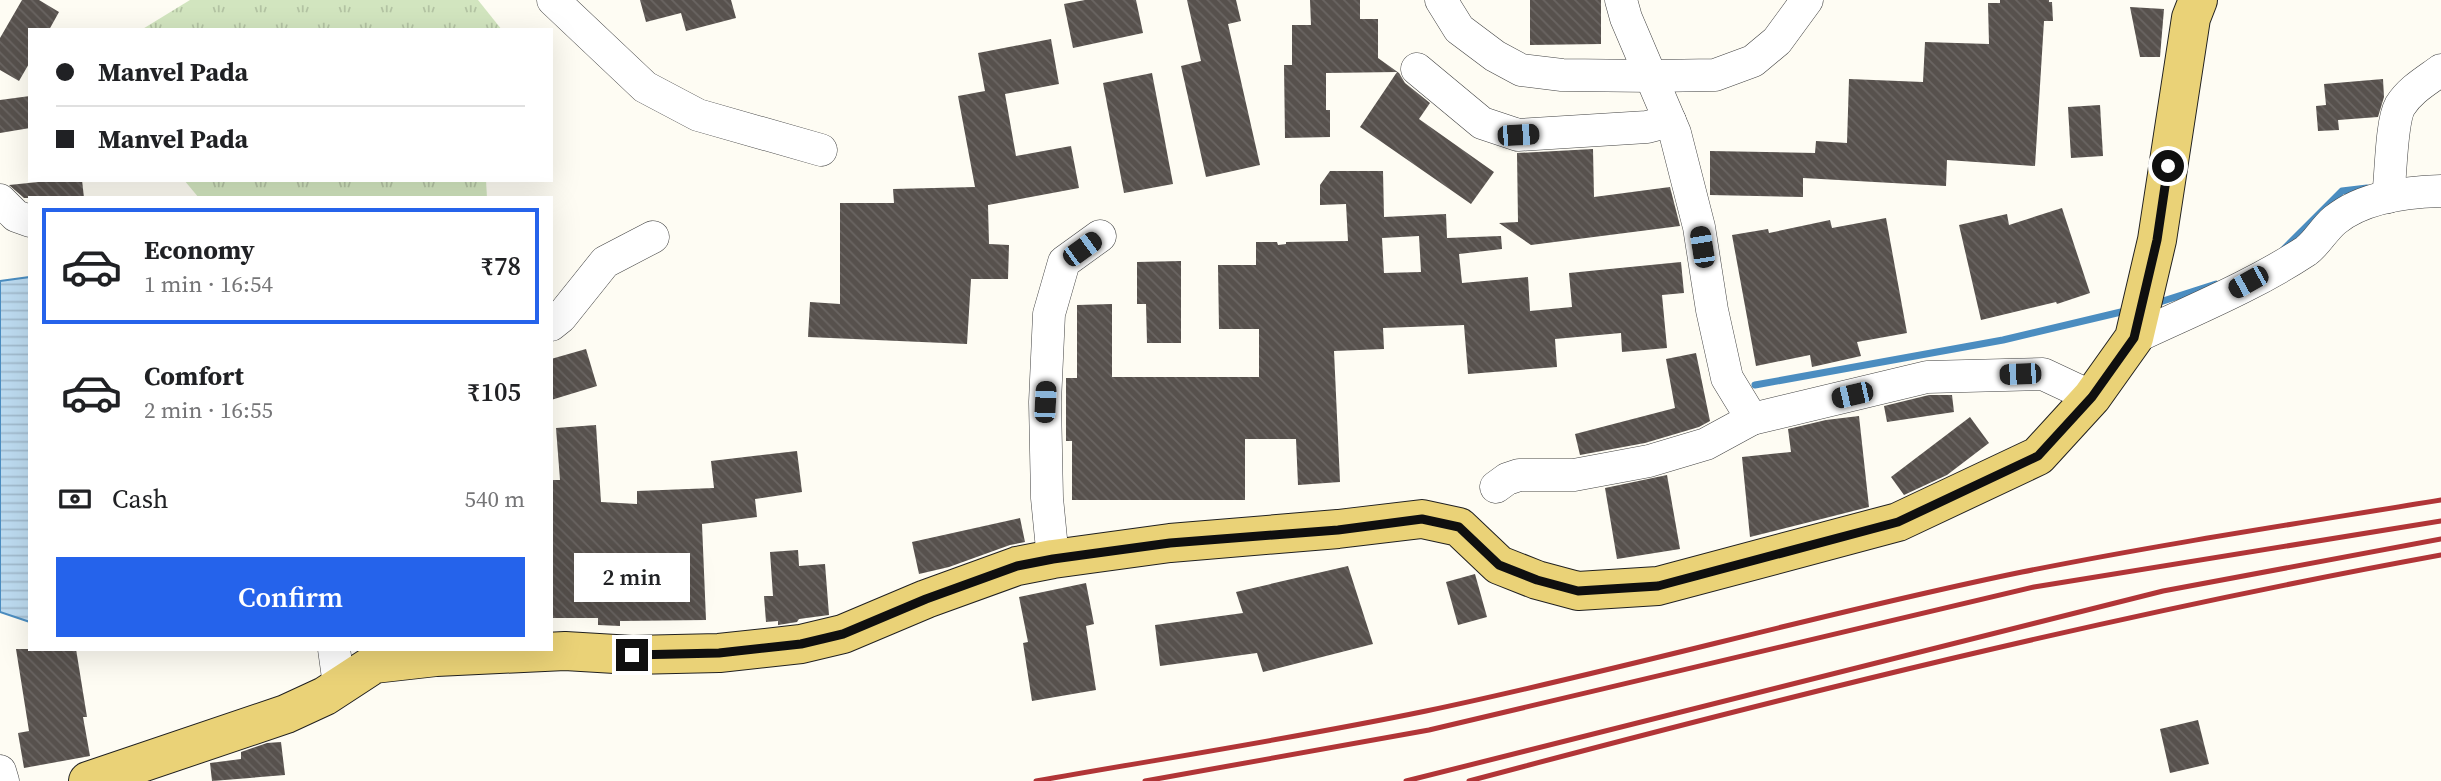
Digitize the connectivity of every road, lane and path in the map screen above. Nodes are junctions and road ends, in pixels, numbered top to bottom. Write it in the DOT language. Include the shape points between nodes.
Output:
graph roads {
  1 [pos="553,0"];
  2 [pos="1441,0"];
  3 [pos="1621,0"];
  4 [pos="1807,0"];
  5 [pos="2198,0"];
  6 [pos="1417,69"];
  7 [pos="2441,70"];
  8 [pos="1652,76"];
  9 [pos="1670,121"];
  10 [pos="821,150"];
  11 [pos="2441,191"];
  12 [pos="2388,197"];
  13 [pos="0,200"];
  14 [pos="28,220"];
  15 [pos="1100,236"];
  16 [pos="653,237"];
  17 [pos="553,323"];
  18 [pos="2134,338"];
  19 [pos="2092,397"];
  20 [pos="1752,419"];
  21 [pos="1496,487"];
  22 [pos="1053,559"];
  23 [pos="337,667"];
  24 [pos="0,771"];
  25 [pos="3,781"];
  26 [pos="88,781"];
  1 -- 10 [label="street" via="645,87 698,115"];
  2 -- 8 [label="street" via="1459,29 1521,70"];
  3 -- 8 [label="street"];
  4 -- 8 [label="street" via="1777,41 1753,61 1714,75"];
  5 -- 18 [label="main road" via="2191,18 2157,240"];
  6 -- 9 [label="street" via="1482,124 1518,135 1647,127"];
  7 -- 12 [label="street" via="2413,90 2399,108"];
  8 -- 9 [label="street"];
  9 -- 20 [label="street" via="1699,226 1727,378"];
  11 -- 12 [label="street"];
  12 -- 18 [label="street" via="2358,205 2334,221 2308,250"];
  13 -- 14 [label="street" via="16,216"];
  15 -- 22 [label="street" via="1065,262 1049,314 1045,402"];
  16 -- 17 [label="street" via="605,262"];
  18 -- 19 [label="main road"];
  19 -- 20 [label="street" via="2043,374 1927,377"];
  19 -- 22 [label="main road" via="2038,456 1898,522 1658,586 1578,591 1537,580 1499,565 1459,527 1422,519"];
  20 -- 21 [label="street" via="1706,444 1648,461 1574,475 1520,475"];
  22 -- 23 [label="main road" via="1017,566 843,634 801,644 719,653 565,651 436,657"];
  23 -- 26 [label="main road" via="325,696 286,715"];
  24 -- 25 [label="street"];
}
